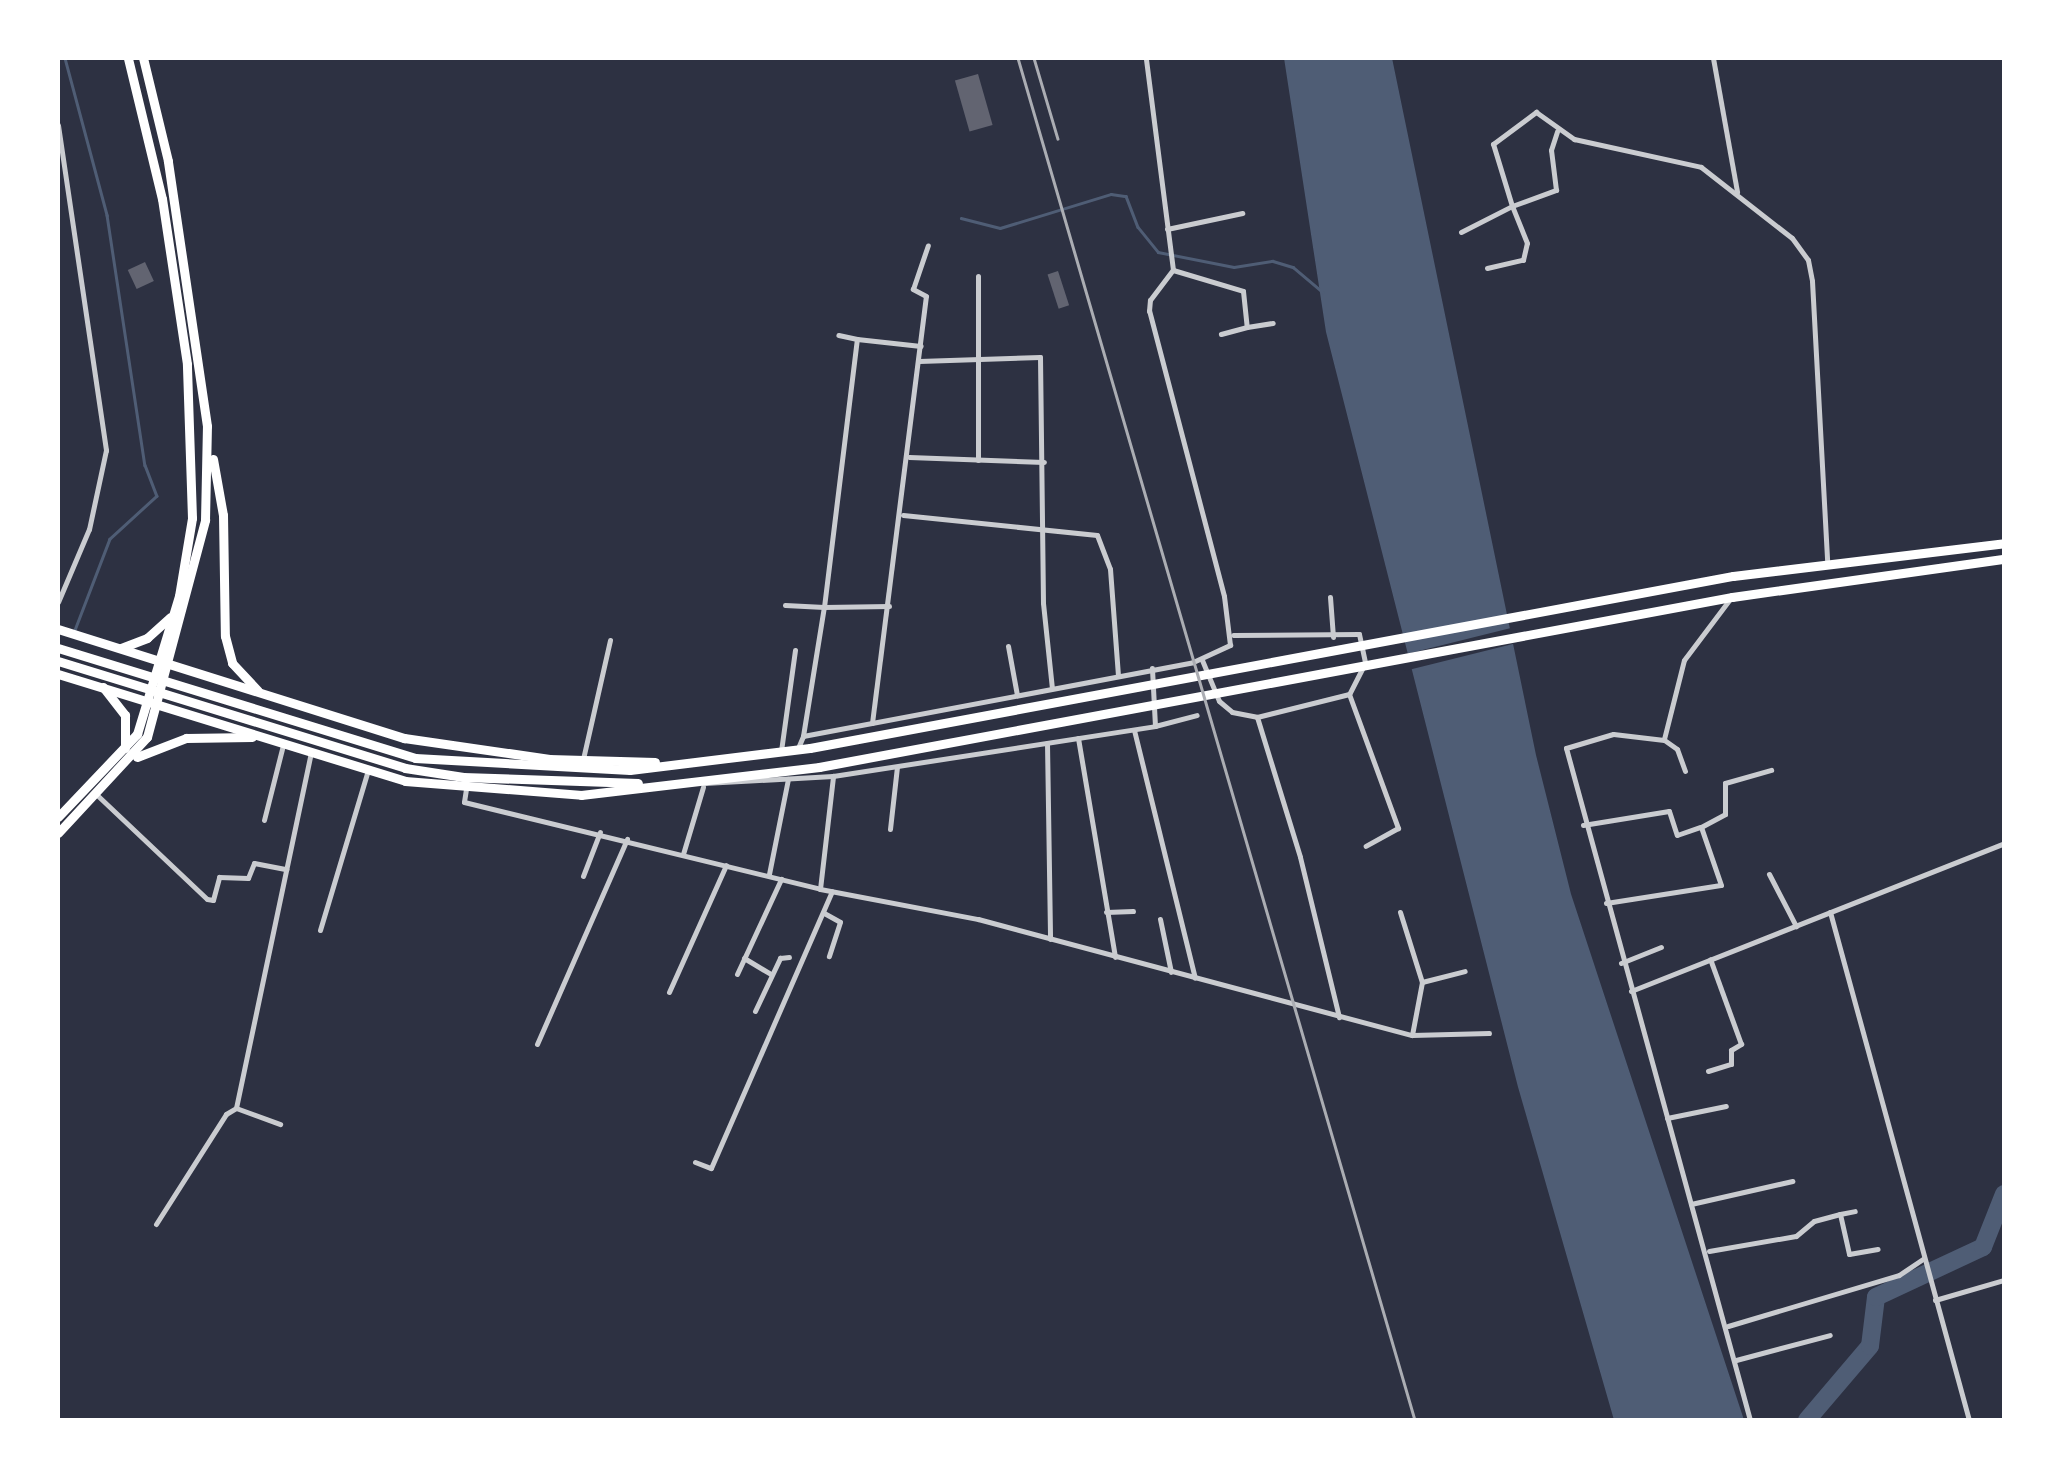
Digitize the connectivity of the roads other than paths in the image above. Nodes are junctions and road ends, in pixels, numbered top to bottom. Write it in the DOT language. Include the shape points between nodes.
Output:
graph roads {
  1 [pos="128,58"];
  2 [pos="142,58"];
  3 [pos="1146,58"];
  4 [pos="1713,58"];
  5 [pos="58,124"];
  6 [pos="1557,131"];
  7 [pos="1737,194"];
  8 [pos="1512,206"];
  9 [pos="1242,213"];
  10 [pos="1166,229"];
  11 [pos="1461,232"];
  12 [pos="928,245"];
  13 [pos="1487,268"];
  14 [pos="1173,270"];
  15 [pos="978,276"];
  16 [pos="1273,323"];
  17 [pos="1247,327"];
  18 [pos="1222,334"];
  19 [pos="838,335"];
  20 [pos="857,339"];
  21 [pos="921,346"];
  22 [pos="978,360"];
  23 [pos="918,361"];
  24 [pos="210,446"];
  25 [pos="909,457"];
  26 [pos="978,460"];
  27 [pos="1044,462"];
  28 [pos="903,515"];
  29 [pos="1042,526"];
  30 [pos="2004,543"];
  31 [pos="2004,560"];
  32 [pos="1827,566"];
  33 [pos="1330,597"];
  34 [pos="1732,597"];
  35 [pos="58,602"];
  36 [pos="786,604"];
  37 [pos="889,606"];
  38 [pos="824,607"];
  39 [pos="174,611"];
  40 [pos="58,629"];
  41 [pos="1233,635"];
  42 [pos="1333,637"];
  43 [pos="610,640"];
  44 [pos="1008,646"];
  45 [pos="58,648"];
  46 [pos="118,649"];
  47 [pos="795,650"];
  48 [pos="1202,660"];
  49 [pos="58,661"];
  50 [pos="165,662"];
  51 [pos="1152,668"];
  52 [pos="58,674"];
  53 [pos="1118,676"];
  54 [pos="103,687"];
  55 [pos="1052,688"];
  56 [pos="1349,694"];
  57 [pos="1017,695"];
  58 [pos="263,696"];
  59 [pos="154,700"];
  60 [pos="1197,715"];
  61 [pos="1256,716"];
  62 [pos="872,723"];
  63 [pos="1155,726"];
  64 [pos="1134,730"];
  65 [pos="803,736"];
  66 [pos="1078,738"];
  67 [pos="265,739"];
  68 [pos="1664,740"];
  69 [pos="1047,743"];
  70 [pos="283,745"];
  71 [pos="797,750"];
  72 [pos="311,753"];
  73 [pos="781,753"];
  74 [pos="129,755"];
  75 [pos="583,760"];
  76 [pos="693,763"];
  77 [pos="897,767"];
  78 [pos="368,770"];
  79 [pos="1770,770"];
  80 [pos="1685,771"];
  81 [pos="833,776"];
  82 [pos="788,779"];
  83 [pos="692,782"];
  84 [pos="704,784"];
  85 [pos="466,789"];
  86 [pos="96,794"];
  87 [pos="58,817"];
  88 [pos="264,820"];
  89 [pos="1584,825"];
  90 [pos="1701,827"];
  91 [pos="890,829"];
  92 [pos="600,832"];
  93 [pos="58,833"];
  94 [pos="628,839"];
  95 [pos="2004,843"];
  96 [pos="1366,846"];
  97 [pos="683,854"];
  98 [pos="726,865"];
  99 [pos="286,869"];
  100 [pos="1769,874"];
  101 [pos="583,876"];
  102 [pos="768,876"];
  103 [pos="780,879"];
  104 [pos="820,889"];
  105 [pos="832,891"];
  106 [pos="1606,903"];
  107 [pos="1133,911"];
  108 [pos="1106,912"];
  109 [pos="1400,912"];
  110 [pos="1830,912"];
  111 [pos="824,913"];
  112 [pos="1160,919"];
  113 [pos="1796,926"];
  114 [pos="320,930"];
  115 [pos="1050,939"];
  116 [pos="1661,948"];
  117 [pos="789,956"];
  118 [pos="829,956"];
  119 [pos="1115,956"];
  120 [pos="744,958"];
  121 [pos="1710,959"];
  122 [pos="1621,963"];
  123 [pos="1171,972"];
  124 [pos="1465,972"];
  125 [pos="737,974"];
  126 [pos="771,974"];
  127 [pos="1195,978"];
  128 [pos="1422,982"];
  129 [pos="670,992"];
  130 [pos="1630,992"];
  131 [pos="755,1011"];
  132 [pos="1338,1017"];
  133 [pos="1489,1033"];
  134 [pos="1412,1035"];
  135 [pos="537,1044"];
  136 [pos="1708,1071"];
  137 [pos="1726,1106"];
  138 [pos="236,1108"];
  139 [pos="1666,1118"];
  140 [pos="280,1124"];
  141 [pos="695,1162"];
  142 [pos="1792,1181"];
  143 [pos="1691,1204"];
  144 [pos="1855,1211"];
  145 [pos="1840,1214"];
  146 [pos="156,1224"];
  147 [pos="1878,1249"];
  148 [pos="1708,1252"];
  149 [pos="1925,1261"];
  150 [pos="2004,1280"];
  151 [pos="1934,1300"];
  152 [pos="1728,1326"];
  153 [pos="1830,1335"];
  154 [pos="1736,1360"];
  155 [pos="1750,1420"];
  156 [pos="1969,1420"];
  1 -- 39 [label="highway" via="162,200 194,420 192,518"];
  2 -- 24 [label="highway" via="168,160"];
  3 -- 10 [label="street"];
  4 -- 7 [label="street"];
  5 -- 35 [label="street" via="106,450 102,488"];
  6 -- 7 [label="street" via="1701,167"];
  6 -- 8 [label="street" via="1551,150 1556,190"];
  6 -- 8 [label="street" via="1533,112 1494,138 1497,173"];
  7 -- 32 [label="street" via="1792,238 1808,260"];
  8 -- 11 [label="street"];
  8 -- 13 [label="street" via="1527,250 1523,260"];
  9 -- 10 [label="street"];
  10 -- 14 [label="street"];
  12 -- 21 [label="street" via="914,290 926,296"];
  14 -- 17 [label="street" via="1238,287"];
  14 -- 41 [label="street" via="1150,300 1152,330"];
  15 -- 22 [label="street"];
  16 -- 17 [label="street"];
  17 -- 18 [label="street"];
  19 -- 20 [label="street"];
  20 -- 21 [label="street"];
  20 -- 38 [label="street"];
  21 -- 23 [label="street"];
  22 -- 23 [label="street"];
  22 -- 26 [label="street"];
  22 -- 27 [label="street" via="1040,357"];
  23 -- 25 [label="street"];
  24 -- 50 [label="highway" via="201,542"];
  24 -- 58 [label="highway" via="223,515 225,636 238,671"];
  25 -- 26 [label="street"];
  25 -- 28 [label="street"];
  26 -- 27 [label="street"];
  27 -- 29 [label="street"];
  28 -- 29 [label="street"];
  28 -- 37 [label="street"];
  29 -- 53 [label="street" via="1102,539"];
  29 -- 55 [label="street"];
  30 -- 32 [label="highway"];
  31 -- 34 [label="highway"];
  32 -- 71 [label="highway" via="1733,576"];
  33 -- 42 [label="street"];
  34 -- 68 [label="street" via="1684,660"];
  34 -- 84 [label="highway"];
  36 -- 38 [label="street"];
  37 -- 38 [label="street"];
  37 -- 62 [label="street"];
  38 -- 65 [label="street"];
  39 -- 46 [label="highway" via="147,638"];
  39 -- 50 [label="highway"];
  40 -- 46 [label="highway"];
  41 -- 42 [label="street"];
  41 -- 48 [label="street" via="1217,656"];
  42 -- 56 [label="street" via="1363,638 1362,676"];
  43 -- 75 [label="street"];
  44 -- 57 [label="street"];
  45 -- 76 [label="highway" via="416,758 578,771"];
  46 -- 50 [label="highway"];
  47 -- 73 [label="street"];
  48 -- 51 [label="street"];
  48 -- 61 [label="street" via="1222,706"];
  49 -- 83 [label="highway" via="406,768 576,784"];
  50 -- 58 [label="highway"];
  50 -- 59 [label="highway"];
  51 -- 53 [label="street"];
  51 -- 63 [label="street"];
  52 -- 54 [label="highway"];
  53 -- 55 [label="street"];
  54 -- 59 [label="highway"];
  54 -- 74 [label="highway" via="125,715"];
  55 -- 57 [label="street"];
  56 -- 61 [label="street"];
  56 -- 96 [label="street" via="1398,828"];
  57 -- 62 [label="street"];
  58 -- 75 [label="highway" via="404,738"];
  59 -- 67 [label="highway"];
  59 -- 74 [label="highway"];
  59 -- 74 [label="highway"];
  60 -- 63 [label="street"];
  61 -- 132 [label="street" via="1300,857"];
  62 -- 65 [label="street"];
  63 -- 64 [label="street"];
  64 -- 66 [label="street"];
  64 -- 127 [label="street"];
  65 -- 71 [label="street"];
  66 -- 69 [label="street"];
  66 -- 108 [label="street"];
  67 -- 70 [label="highway"];
  67 -- 74 [label="highway" via="186,738"];
  68 -- 80 [label="street" via="1677,749"];
  68 -- 89 [label="street" via="1623,734 1568,745"];
  69 -- 77 [label="street"];
  69 -- 115 [label="street"];
  70 -- 72 [label="highway"];
  70 -- 88 [label="street"];
  71 -- 73 [label="highway"];
  72 -- 78 [label="highway"];
  72 -- 99 [label="street"];
  73 -- 76 [label="highway"];
  74 -- 86 [label="highway"];
  74 -- 87 [label="highway"];
  75 -- 76 [label="highway"];
  77 -- 81 [label="street"];
  77 -- 91 [label="street"];
  78 -- 85 [label="highway"];
  78 -- 114 [label="street"];
  79 -- 90 [label="street" via="1726,784 1725,814"];
  81 -- 82 [label="street"];
  81 -- 104 [label="street"];
  82 -- 84 [label="street"];
  82 -- 102 [label="street"];
  83 -- 84 [label="highway"];
  83 -- 85 [label="highway" via="565,796"];
  84 -- 97 [label="street"];
  85 -- 92 [label="street" via="464,802"];
  86 -- 93 [label="highway"];
  86 -- 99 [label="street" via="207,899 213,900 219,877 248,878 254,863"];
  89 -- 90 [label="street" via="1668,811 1677,835"];
  89 -- 106 [label="street"];
  90 -- 106 [label="street" via="1721,886"];
  92 -- 94 [label="street"];
  92 -- 101 [label="street"];
  94 -- 97 [label="street"];
  94 -- 135 [label="street"];
  95 -- 110 [label="street"];
  97 -- 98 [label="street"];
  98 -- 102 [label="street"];
  98 -- 129 [label="street"];
  99 -- 138 [label="street"];
  100 -- 113 [label="street"];
  102 -- 103 [label="street"];
  103 -- 104 [label="street"];
  103 -- 120 [label="street"];
  104 -- 105 [label="street"];
  105 -- 111 [label="street"];
  105 -- 115 [label="street"];
  106 -- 122 [label="street"];
  107 -- 108 [label="street"];
  108 -- 119 [label="street"];
  109 -- 128 [label="street"];
  110 -- 113 [label="street"];
  110 -- 149 [label="street"];
  111 -- 118 [label="street" via="840,922"];
  111 -- 141 [label="street" via="711,1168"];
  112 -- 123 [label="street"];
  113 -- 121 [label="street"];
  115 -- 119 [label="street"];
  116 -- 122 [label="street"];
  117 -- 126 [label="street"];
  119 -- 123 [label="street"];
  120 -- 125 [label="street"];
  120 -- 126 [label="street"];
  121 -- 130 [label="street"];
  121 -- 136 [label="street" via="1741,1044 1731,1050 1732,1063"];
  122 -- 130 [label="street"];
  123 -- 127 [label="street"];
  124 -- 128 [label="street"];
  126 -- 131 [label="street"];
  127 -- 132 [label="street"];
  128 -- 134 [label="street"];
  130 -- 139 [label="street"];
  132 -- 134 [label="street"];
  133 -- 134 [label="street"];
  137 -- 139 [label="street"];
  138 -- 140 [label="street"];
  138 -- 146 [label="street"];
  139 -- 143 [label="street"];
  142 -- 143 [label="street"];
  143 -- 148 [label="street"];
  144 -- 145 [label="street"];
  145 -- 147 [label="street" via="1848,1254"];
  145 -- 148 [label="street" via="1814,1220 1796,1236"];
  148 -- 152 [label="street"];
  149 -- 151 [label="street"];
  149 -- 152 [label="street" via="1899,1275"];
  150 -- 151 [label="street"];
  151 -- 156 [label="street"];
  152 -- 154 [label="street"];
  153 -- 154 [label="street"];
  154 -- 155 [label="street"];
}
